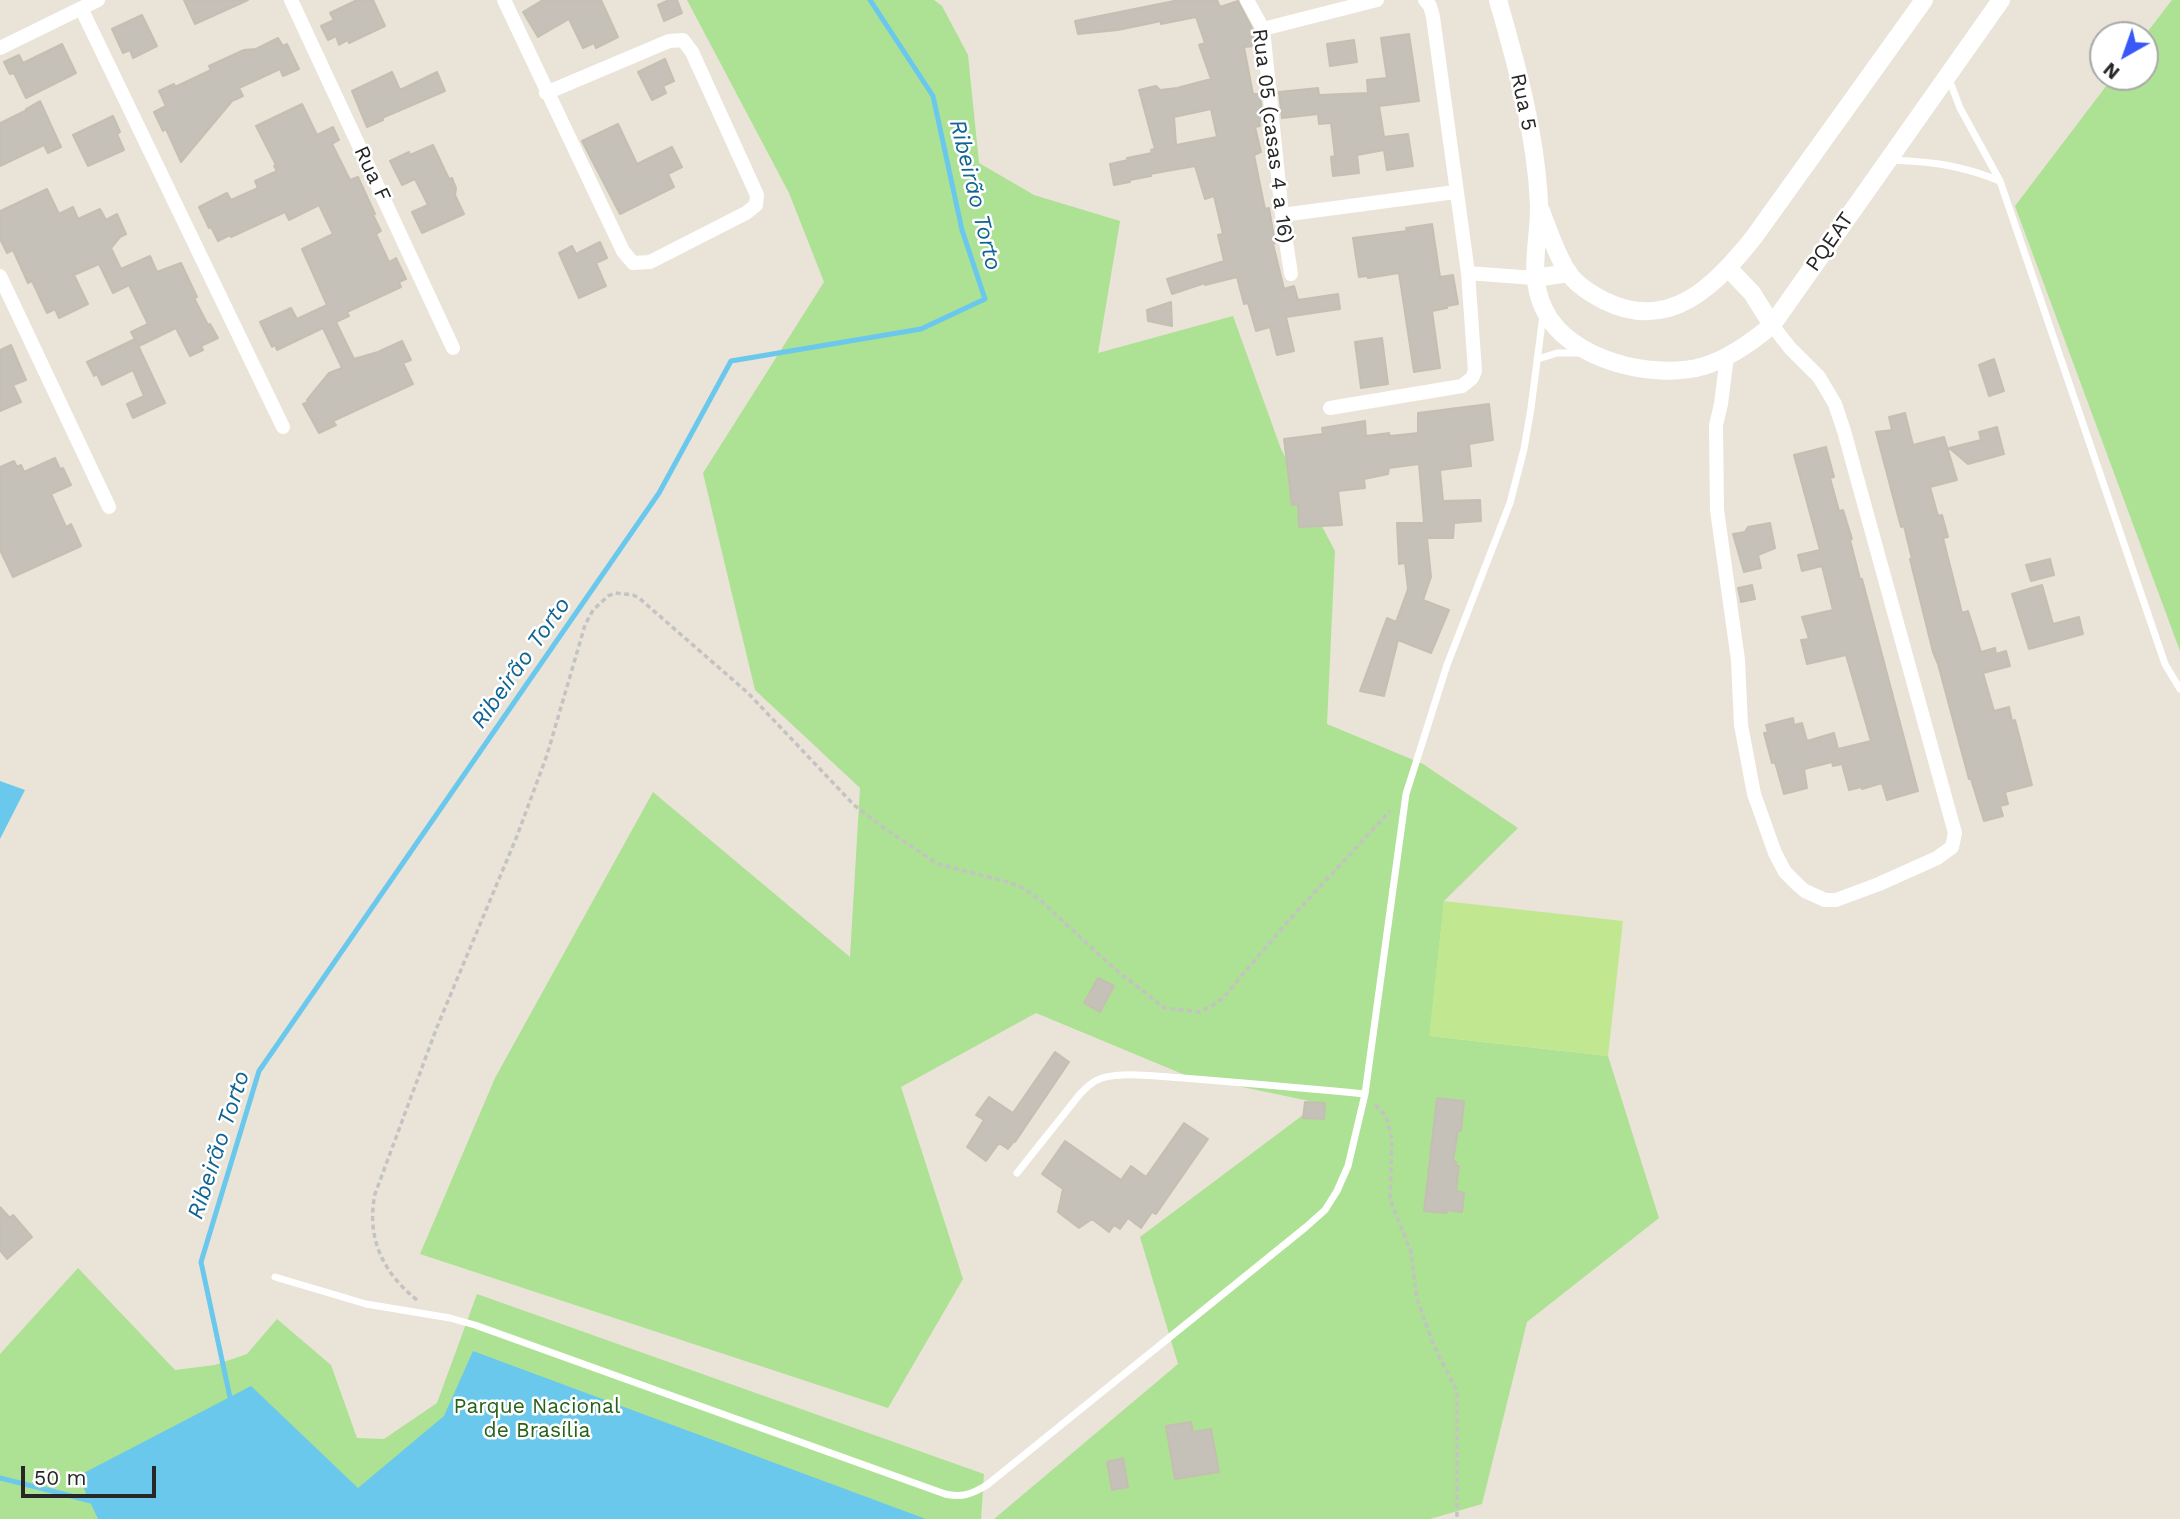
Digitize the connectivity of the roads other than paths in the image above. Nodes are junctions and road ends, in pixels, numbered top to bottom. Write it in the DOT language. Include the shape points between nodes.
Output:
graph roads {
  1 [pos="98,0"];
  2 [pos="291,0"];
  3 [pos="504,0"];
  4 [pos="1247,0"];
  5 [pos="1377,0"];
  6 [pos="1425,0"];
  7 [pos="1499,0"];
  8 [pos="1924,0"];
  9 [pos="2001,0"];
  10 [pos="81,8"];
  11 [pos="1263,29"];
  12 [pos="0,48"];
  13 [pos="1947,75"];
  14 [pos="546,93"];
  15 [pos="1888,160"];
  16 [pos="2000,181"];
  17 [pos="1455,192"];
  18 [pos="1539,206"];
  19 [pos="1282,215"];
  20 [pos="1729,269"];
  21 [pos="1468,273"];
  22 [pos="1569,273"];
  23 [pos="1291,274"];
  24 [pos="0,276"];
  25 [pos="1534,278"];
  26 [pos="1544,310"];
  27 [pos="1772,325"];
  28 [pos="453,348"];
  29 [pos="1593,353"];
  30 [pos="1727,356"];
  31 [pos="1538,359"];
  32 [pos="1330,408"];
  33 [pos="283,427"];
  34 [pos="109,507"];
  35 [pos="2180,689"];
  36 [pos="1365,1094"];
  37 [pos="1017,1173"];
  38 [pos="275,1276"];
  1 -- 10 [label="street"];
  2 -- 28 [label="street, Rua F"];
  3 -- 14 [label="street"];
  4 -- 11 [label="street, Rua 05 (casas 4 a 16)"];
  5 -- 11 [label="street"];
  6 -- 17 [label="street" via="1433,17"];
  7 -- 18 [label="street, Rua 5" via="1534,152"];
  8 -- 20 [label="street"];
  9 -- 13 [label="street, PQEAT"];
  10 -- 12 [label="street"];
  10 -- 33 [label="street"];
  11 -- 19 [label="street, Rua 05 (casas 4 a 16)"];
  13 -- 15 [label="street, PQEAT"];
  13 -- 16 [label="lane"];
  14 -- 14 [label="street" via="633,263 650,262 756,205 757,195 683,40 669,41"];
  15 -- 16 [label="lane" via="1937,162"];
  15 -- 27 [label="street, PQEAT"];
  16 -- 35 [label="lane" via="2161,653"];
  17 -- 19 [label="street"];
  17 -- 21 [label="street"];
  18 -- 22 [label="street"];
  18 -- 25 [label="street"];
  19 -- 23 [label="street, Rua 05 (casas 4 a 16)"];
  20 -- 22 [label="street" via="1681,304 1644,312 1594,296"];
  20 -- 27 [label="street"];
  21 -- 25 [label="street"];
  21 -- 32 [label="street" via="1476,365 1472,378 1462,386"];
  22 -- 25 [label="street"];
  24 -- 34 [label="street"];
  25 -- 26 [label="street"];
  26 -- 29 [label="street, PQEAT" via="1572,341"];
  26 -- 31 [label="lane"];
  27 -- 30 [label="street, PQEAT"];
  27 -- 30 [label="street" via="1819,377 1835,404 1955,832 1952,847 1937,858 1836,900 1805,891 1785,872 1754,793 1741,725 1738,660 1717,510 1716,425"];
  29 -- 30 [label="street, PQEAT" via="1617,364 1675,371"];
  29 -- 31 [label="lane" via="1557,353"];
  31 -- 36 [label="lane" via="1510,503 1447,665 1406,794"];
  36 -- 37 [label="lane" via="1156,1076 1100,1078 1080,1094"];
  36 -- 38 [label="lane" via="1348,1166 1325,1210 997,1477 972,1494 958,1497 475,1325 366,1304"];
}
